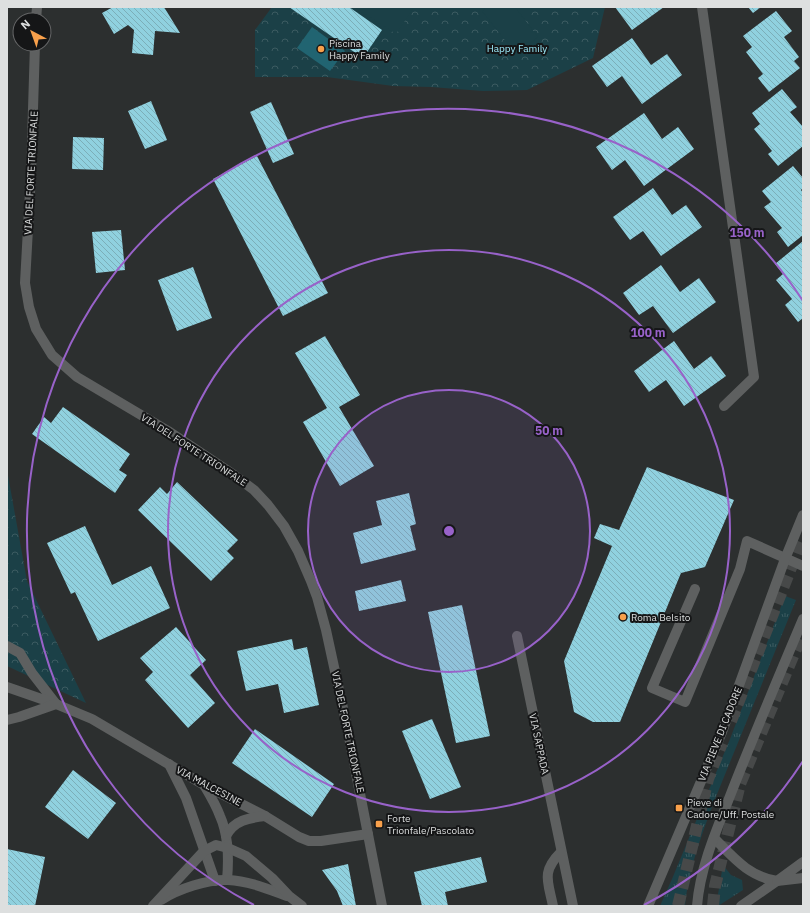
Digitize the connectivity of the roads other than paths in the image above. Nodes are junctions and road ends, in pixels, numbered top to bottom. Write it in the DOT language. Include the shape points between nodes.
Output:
graph roads {
  1 [pos="702,7"];
  2 [pos="35,52"];
  3 [pos="724,406"];
  4 [pos="803,514"];
  5 [pos="785,559"];
  6 [pos="803,566"];
  7 [pos="695,589"];
  8 [pos="803,619"];
  9 [pos="517,636"];
  10 [pos="7,646"];
  11 [pos="7,687"];
  12 [pos="56,704"];
  13 [pos="7,720"];
  14 [pos="169,764"];
  15 [pos="204,785"];
  16 [pos="265,816"];
  17 [pos="368,834"];
  18 [pos="226,836"];
  19 [pos="714,838"];
  20 [pos="228,848"];
  21 [pos="204,851"];
  22 [pos="561,852"];
  23 [pos="803,862"];
  24 [pos="803,878"];
  25 [pos="227,880"];
  26 [pos="215,881"];
  27 [pos="777,881"];
  28 [pos="289,896"];
  29 [pos="153,906"];
  30 [pos="302,906"];
  31 [pos="382,906"];
  32 [pos="553,906"];
  33 [pos="573,906"];
  34 [pos="648,906"];
  35 [pos="697,906"];
  36 [pos="741,906"];
  1 -- 3 [label="street" via="754,377"];
  2 -- 17 [label="street, VIA DEL FORTE TRIONFALE" via="32,167 25,283 36,329 52,355 73,374 168,431 239,478 254,490 284,526 317,597 338,685"];
  4 -- 5 [label="street, VIA PIEVE DI CADORE"];
  5 -- 6 [label="street"];
  5 -- 7 [label="street" via="747,541 740,569 685,702 652,688"];
  5 -- 34 [label="street, VIA PIEVE DI CADORE" via="724,725"];
  8 -- 19 [label="street"];
  9 -- 22 [label="street, VIA SAPPADA"];
  10 -- 12 [label="street, VIA MALCESINE" via="20,653"];
  11 -- 12 [label="street, VIA MALCESINE"];
  12 -- 13 [label="street"];
  12 -- 14 [label="street, VIA MALCESINE" via="92,719"];
  14 -- 15 [label="street, VIA MALCESINE"];
  14 -- 21 [label="street" via="186,798"];
  15 -- 16 [label="street, VIA MALCESINE"];
  15 -- 18 [label="street" via="221,816"];
  16 -- 17 [label="street, VIA MALCESINE" via="299,837 309,840 321,841"];
  16 -- 18 [label="street" via="244,819 235,824"];
  17 -- 31 [label="street, VIA DEL FORTE TRIONFALE"];
  18 -- 20 [label="street"];
  19 -- 27 [label="street" via="741,866 756,875"];
  19 -- 35 [label="street" via="702,877"];
  20 -- 21 [label="street" via="214,845"];
  20 -- 25 [label="street"];
  20 -- 28 [label="street" via="246,856 259,866"];
  21 -- 26 [label="street"];
  21 -- 29 [label="street"];
  22 -- 32 [label="street" via="547,873"];
  22 -- 33 [label="street, VIA SAPPADA"];
  23 -- 27 [label="street"];
  24 -- 27 [label="street"];
  25 -- 26 [label="street"];
  25 -- 28 [label="street" via="263,887"];
  26 -- 29 [label="street" via="177,892"];
  27 -- 36 [label="street"];
  28 -- 30 [label="street"];
}
